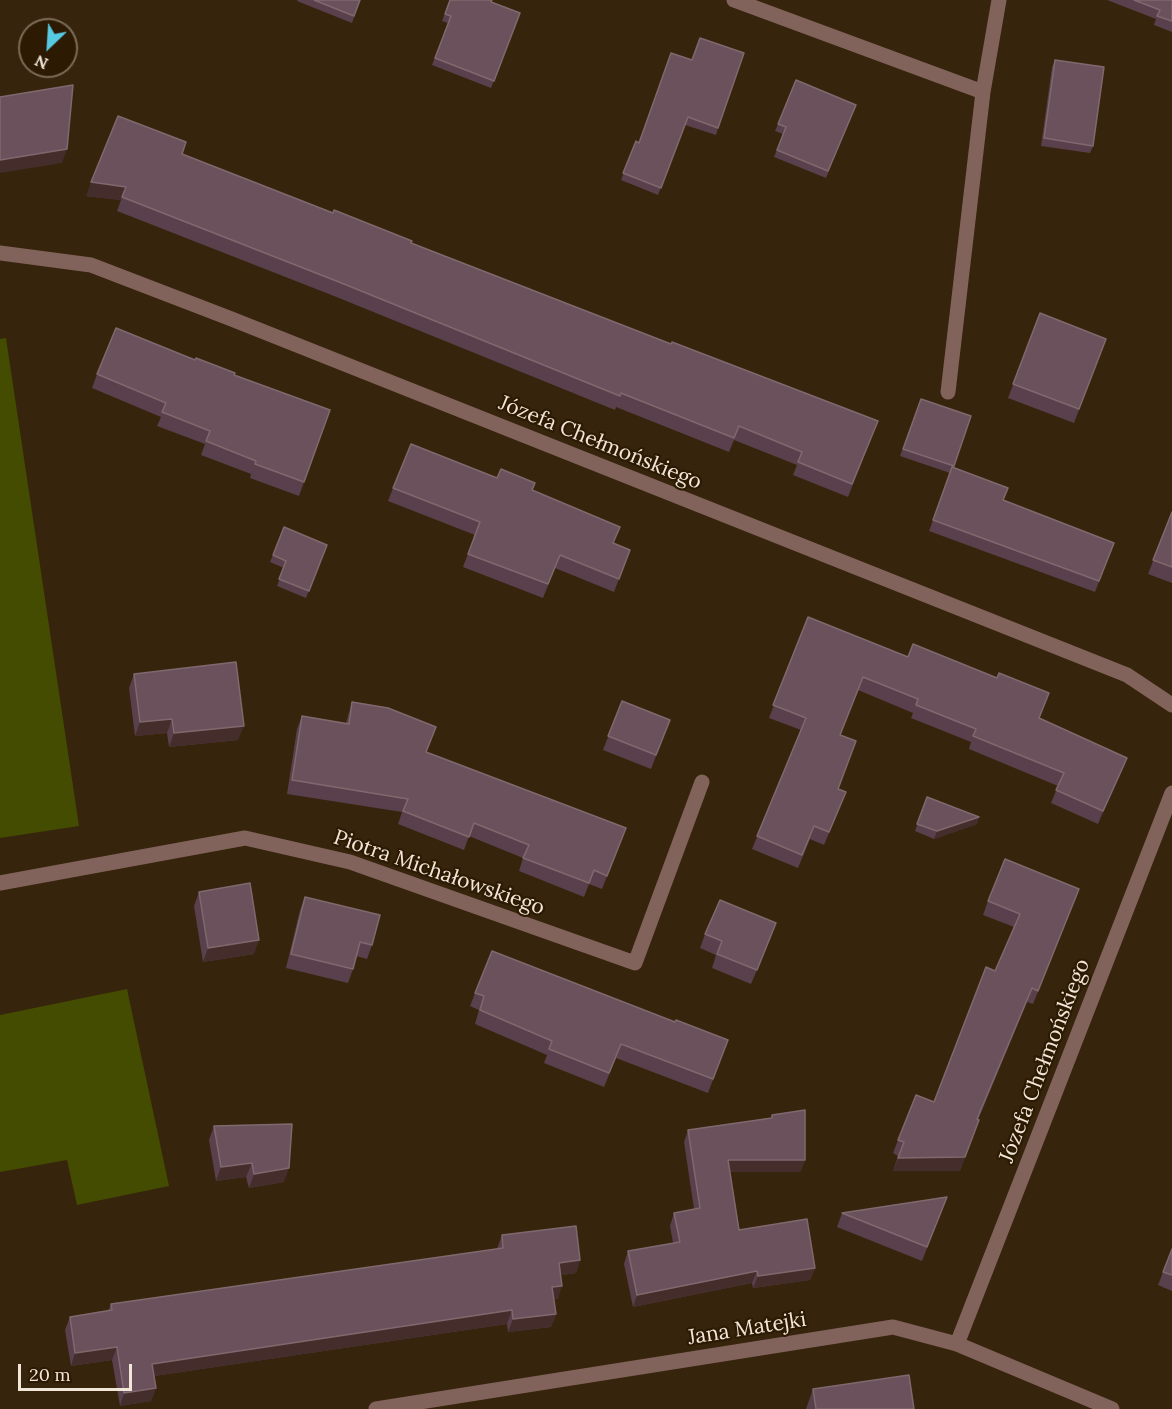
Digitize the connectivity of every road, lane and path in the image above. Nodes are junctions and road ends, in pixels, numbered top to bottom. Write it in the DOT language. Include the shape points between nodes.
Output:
graph roads {
  1 [pos="734,0"];
  2 [pos="999,0"];
  3 [pos="983,92"];
  4 [pos="0,253"];
  5 [pos="948,392"];
  6 [pos="1172,705"];
  7 [pos="702,782"];
  8 [pos="1172,793"];
  9 [pos="0,884"];
  10 [pos="957,1344"];
  11 [pos="376,1409"];
  12 [pos="1112,1409"];
  1 -- 3 [label="street"];
  2 -- 3 [label="street"];
  3 -- 5 [label="street"];
  4 -- 6 [label="street, Józefa Chełmońskiego" via="91,265 230,318 1127,675"];
  7 -- 9 [label="street, Piotra Michałowskiego" via="635,963 350,862 245,838"];
  8 -- 10 [label="street, Józefa Chełmońskiego"];
  10 -- 11 [label="street, Jana Matejki" via="893,1327"];
  10 -- 12 [label="street, Jana Matejki"];
}
